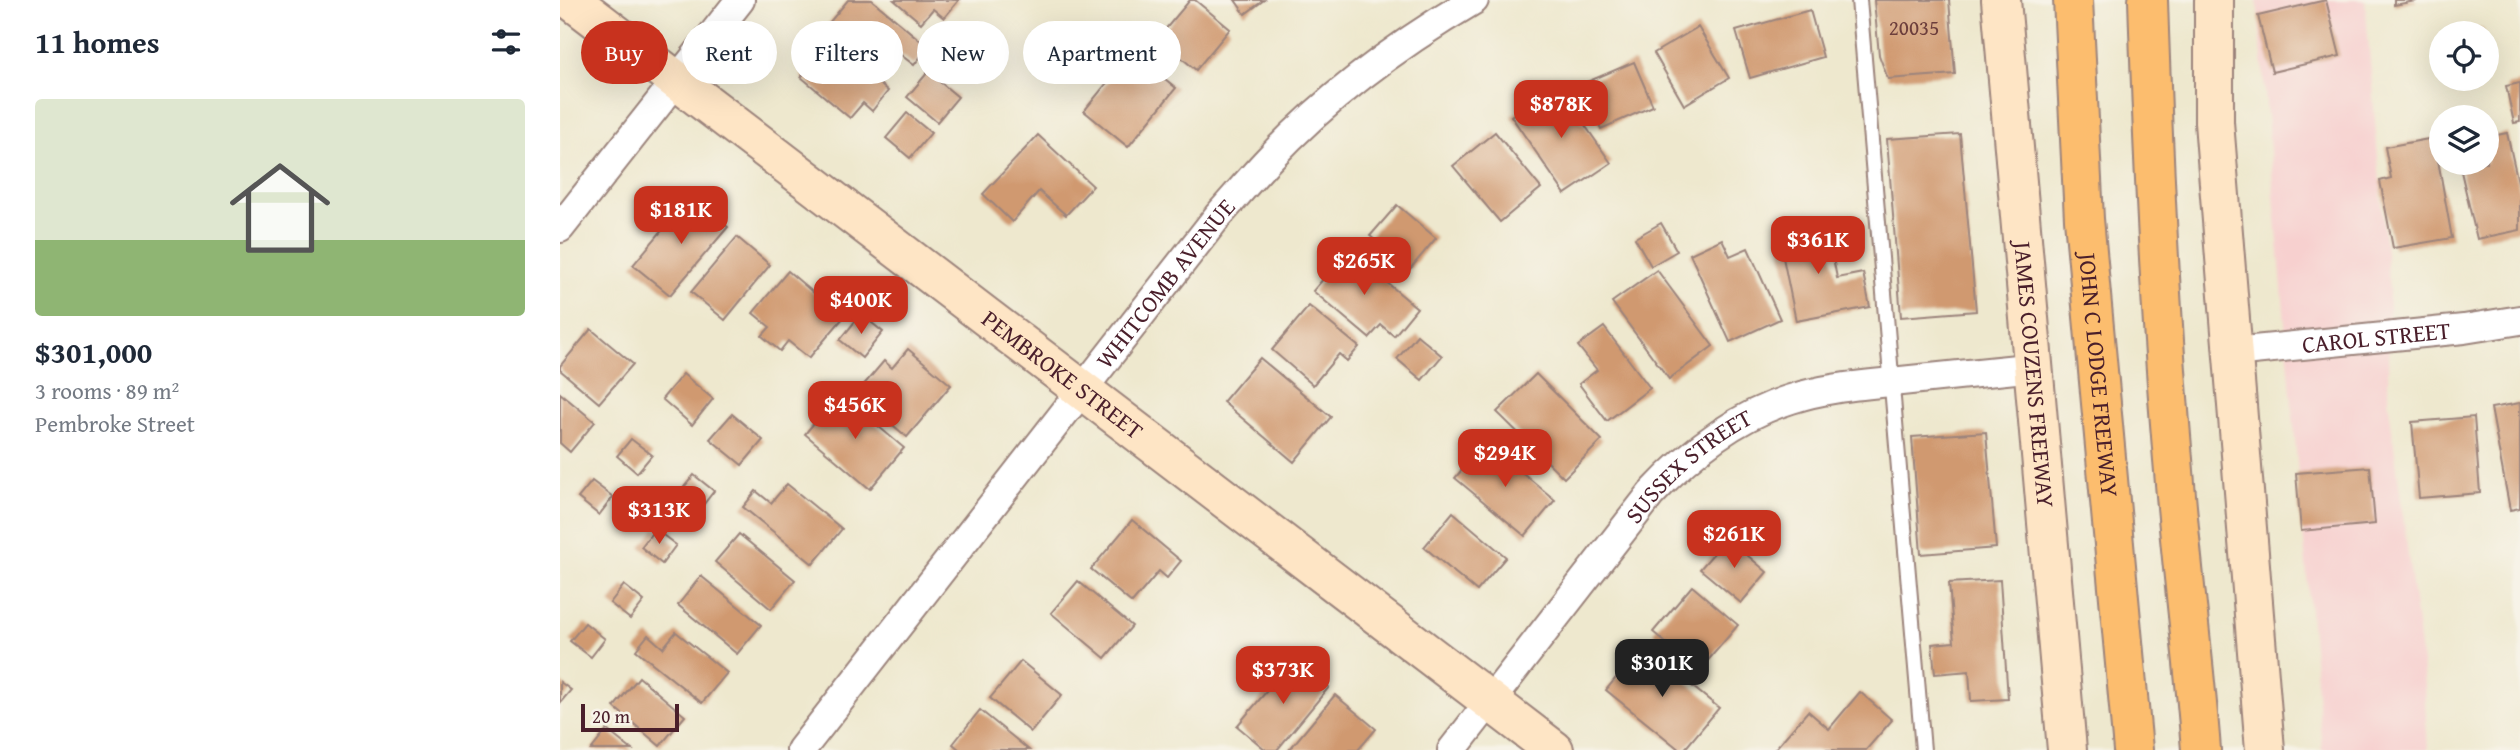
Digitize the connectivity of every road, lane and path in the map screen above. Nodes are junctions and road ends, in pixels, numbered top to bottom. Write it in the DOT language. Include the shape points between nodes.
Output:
graph roads {
  1 [pos="571,0"];
  2 [pos="740,0"];
  3 [pos="1474,0"];
  4 [pos="1859,0"];
  5 [pos="2001,0"];
  6 [pos="2073,0"];
  7 [pos="2148,0"];
  8 [pos="2214,0"];
  9 [pos="676,80"];
  10 [pos="560,228"];
  11 [pos="2520,320"];
  12 [pos="2233,352"];
  13 [pos="2034,367"];
  14 [pos="1892,382"];
  15 [pos="1083,391"];
  16 [pos="1490,702"];
  17 [pos="801,750"];
  18 [pos="1452,750"];
  19 [pos="1554,750"];
  20 [pos="1923,750"];
  21 [pos="2067,750"];
  22 [pos="2133,750"];
  23 [pos="2202,750"];
  24 [pos="2265,750"];
  1 -- 9 [label="main road, PEMBROKE STREET"];
  2 -- 9 [label="street"];
  3 -- 15 [label="street, WHITCOMB AVENUE" via="1383,59 1269,159 1218,216"];
  4 -- 14 [label="lane"];
  5 -- 13 [label="main road, JAMES COUZENS FREEWAY"];
  6 -- 22 [label="highway, JOHN C LODGE FREEWAY" via="2084,219"];
  7 -- 23 [label="highway" via="2154,184 2173,458"];
  8 -- 12 [label="main road" via="2214,122"];
  9 -- 10 [label="street"];
  9 -- 15 [label="main road, PEMBROKE STREET"];
  11 -- 12 [label="street, CAROL STREET"];
  12 -- 24 [label="main road"];
  13 -- 14 [label="street, SUSSEX STREET"];
  13 -- 21 [label="main road, JAMES COUZENS FREEWAY"];
  14 -- 16 [label="street, SUSSEX STREET" via="1833,388 1790,399 1748,416 1700,447 1651,494"];
  14 -- 20 [label="lane"];
  15 -- 16 [label="main road, PEMBROKE STREET"];
  15 -- 17 [label="street, WHITCOMB AVENUE"];
  16 -- 18 [label="street, SUSSEX STREET"];
  16 -- 19 [label="main road, PEMBROKE STREET"];
}
